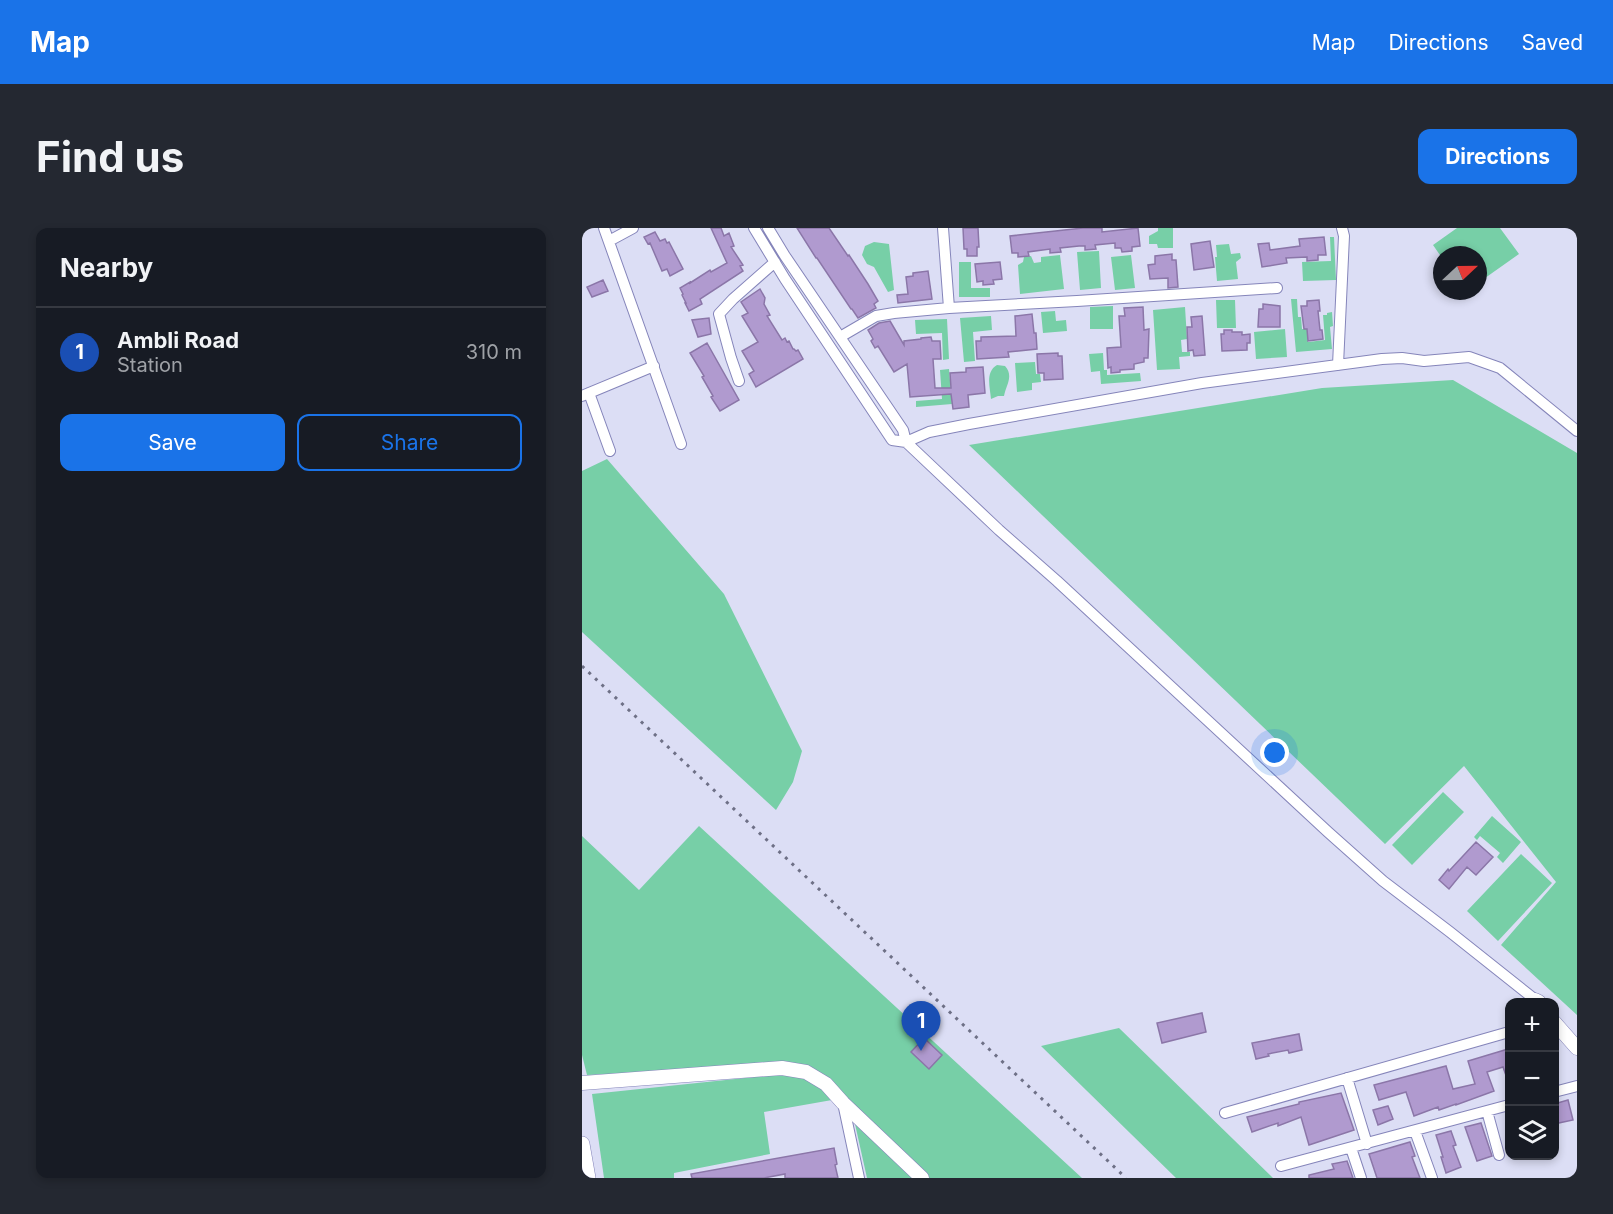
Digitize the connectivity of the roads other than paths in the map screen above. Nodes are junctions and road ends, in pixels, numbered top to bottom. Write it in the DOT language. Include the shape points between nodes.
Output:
graph roads {
  1 [pos="604,228"];
  2 [pos="633,228"];
  3 [pos="754,228"];
  4 [pos="768,228"];
  5 [pos="942,228"];
  6 [pos="1342,228"];
  7 [pos="609,241"];
  8 [pos="775,262"];
  9 [pos="1277,288"];
  10 [pos="949,308"];
  11 [pos="840,337"];
  12 [pos="1338,365"];
  13 [pos="654,366"];
  14 [pos="739,381"];
  15 [pos="585,394"];
  16 [pos="1577,431"];
  17 [pos="906,442"];
  18 [pos="681,444"];
  19 [pos="610,451"];
  20 [pos="1532,998"];
  21 [pos="1559,1020"];
  22 [pos="1559,1028"];
  23 [pos="1505,1033"];
  24 [pos="1577,1034"];
  25 [pos="1577,1048"];
  26 [pos="1347,1078"];
  27 [pos="582,1083"];
  28 [pos="1577,1086"];
  29 [pos="1559,1091"];
  30 [pos="843,1104"];
  31 [pos="1506,1106"];
  32 [pos="1486,1112"];
  33 [pos="1225,1113"];
  34 [pos="1415,1131"];
  35 [pos="582,1144"];
  36 [pos="1367,1144"];
  37 [pos="1351,1148"];
  38 [pos="1499,1155"];
  39 [pos="1281,1166"];
  40 [pos="588,1178"];
  41 [pos="859,1178"];
  42 [pos="922,1178"];
  43 [pos="1361,1178"];
  44 [pos="1432,1178"];
  1 -- 7 [label="street"];
  2 -- 7 [label="street"];
  3 -- 8 [label="street"];
  4 -- 11 [label="street"];
  5 -- 10 [label="street"];
  6 -- 12 [label="street"];
  7 -- 13 [label="street"];
  8 -- 14 [label="street" via="719,314"];
  8 -- 17 [label="street" via="892,440"];
  9 -- 10 [label="street"];
  10 -- 11 [label="street" via="876,316"];
  11 -- 17 [label="street" via="903,430"];
  12 -- 16 [label="street" via="1402,358 1424,361 1469,357 1500,368"];
  12 -- 17 [label="street" via="1202,383 969,424 929,432"];
  13 -- 15 [label="street"];
  13 -- 18 [label="street"];
  15 -- 19 [label="street"];
  17 -- 20 [label="street" via="1342,845"];
  21 -- 24 [label="street"];
  22 -- 25 [label="street"];
  23 -- 26 [label="street"];
  26 -- 33 [label="street"];
  26 -- 36 [label="street"];
  27 -- 30 [label="street" via="782,1068 806,1072 826,1084"];
  28 -- 29 [label="street"];
  30 -- 41 [label="street"];
  30 -- 42 [label="street"];
  31 -- 32 [label="street"];
  32 -- 34 [label="street"];
  32 -- 38 [label="street"];
  34 -- 36 [label="street"];
  34 -- 44 [label="street"];
  35 -- 40 [label="main road"];
  36 -- 37 [label="street"];
  37 -- 39 [label="street"];
  37 -- 43 [label="street"];
}
